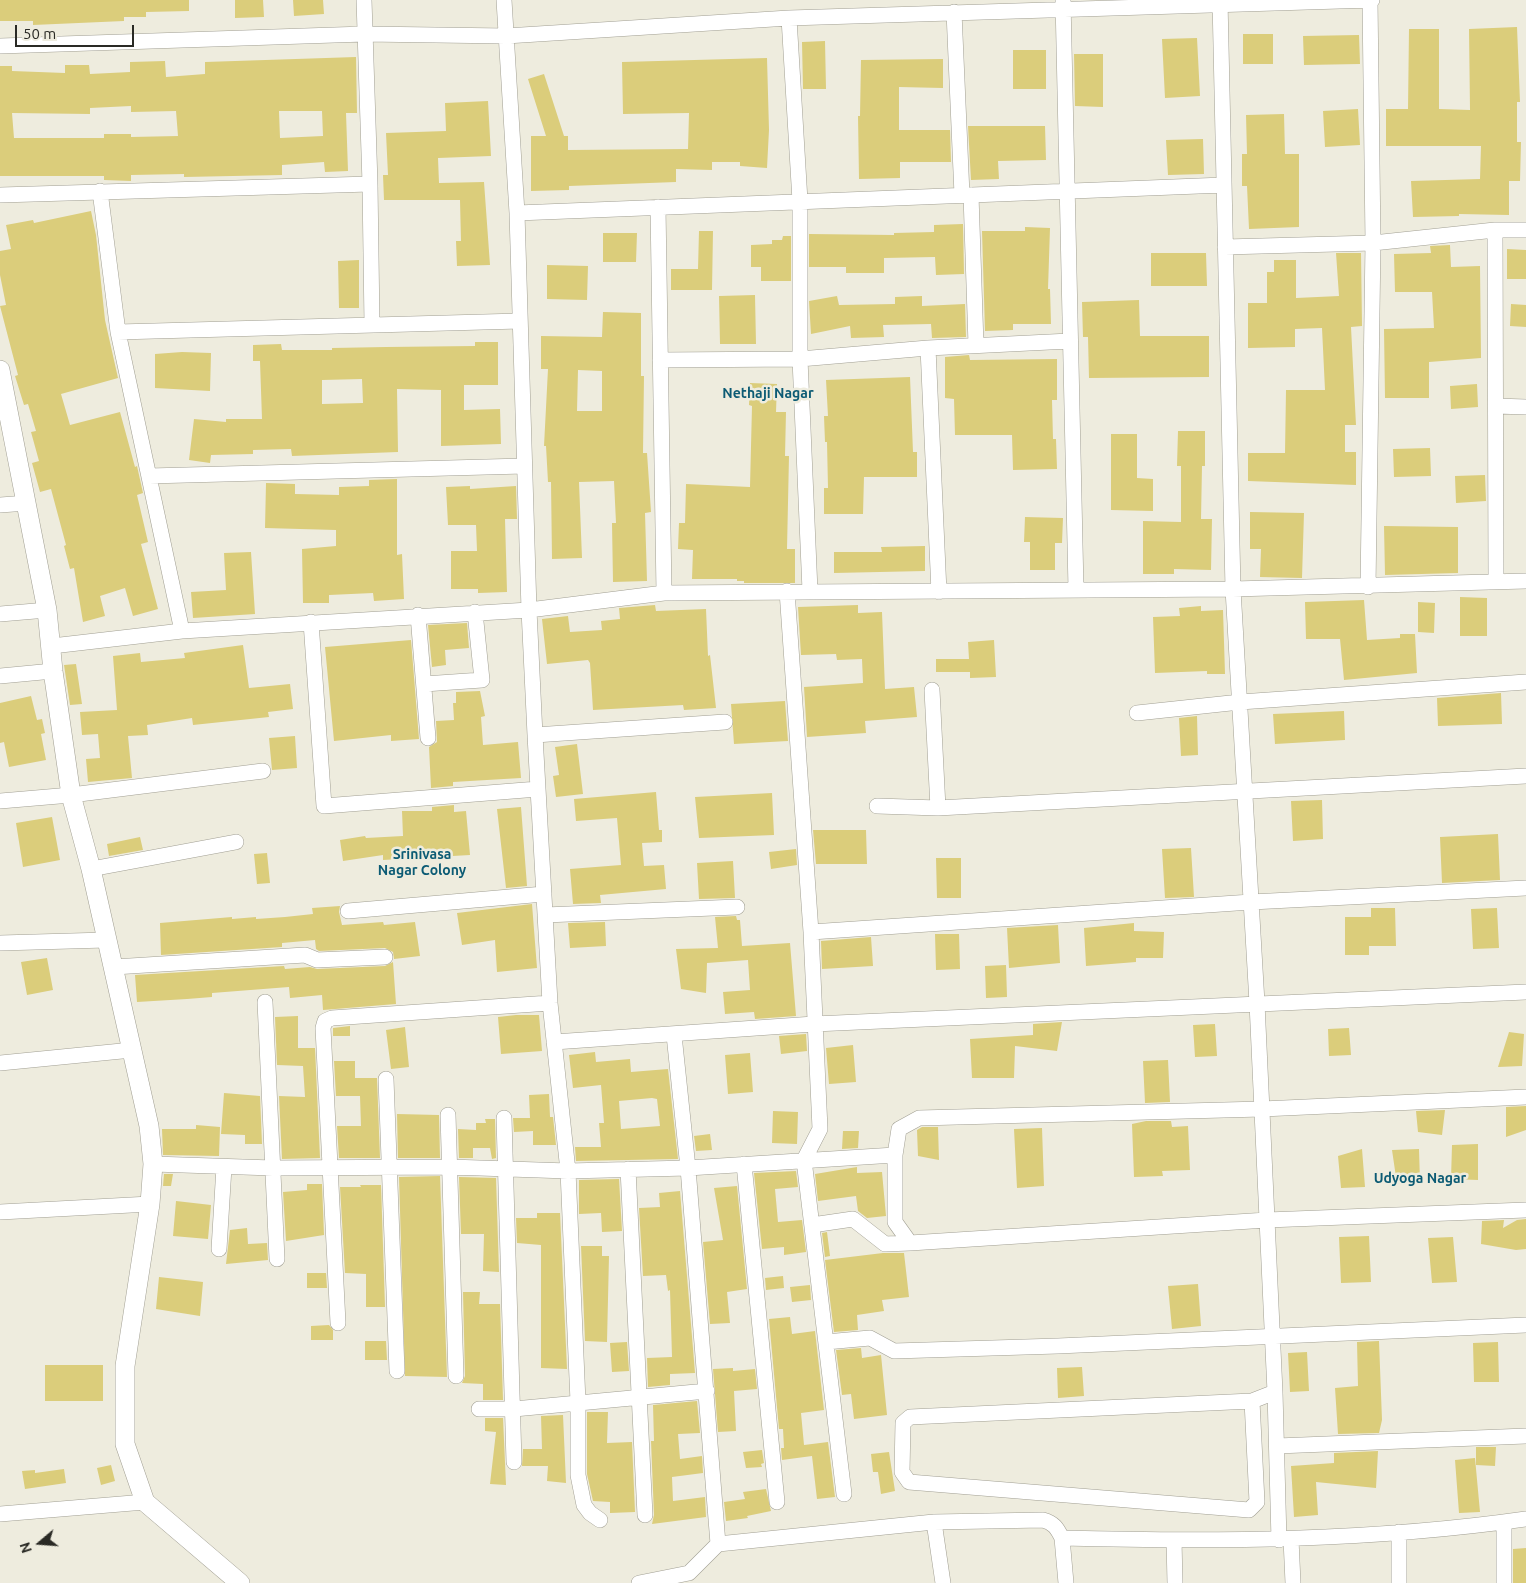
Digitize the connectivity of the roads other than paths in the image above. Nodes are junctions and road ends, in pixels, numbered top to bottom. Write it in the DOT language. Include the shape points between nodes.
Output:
graph roads {
  1 [pos="364,0"];
  2 [pos="504,0"];
  3 [pos="1371,0"];
  4 [pos="1220,2"];
  5 [pos="1063,4"];
  6 [pos="907,7"];
  7 [pos="954,12"];
  8 [pos="789,18"];
  9 [pos="365,34"];
  10 [pos="506,36"];
  11 [pos="0,46"];
  12 [pos="370,184"];
  13 [pos="1224,185"];
  14 [pos="100,191"];
  15 [pos="1066,192"];
  16 [pos="967,195"];
  17 [pos="0,196"];
  18 [pos="800,201"];
  19 [pos="658,207"];
  20 [pos="517,213"];
  21 [pos="1495,230"];
  22 [pos="1526,230"];
  23 [pos="1373,243"];
  24 [pos="1225,247"];
  25 [pos="520,320"];
  26 [pos="372,325"];
  27 [pos="118,332"];
  28 [pos="1070,341"];
  29 [pos="976,345"];
  30 [pos="928,348"];
  31 [pos="800,359"];
  32 [pos="660,360"];
  33 [pos="0,370"];
  34 [pos="3,404"];
  35 [pos="1496,406"];
  36 [pos="1526,407"];
  37 [pos="524,466"];
  38 [pos="149,476"];
  39 [pos="27,503"];
  40 [pos="0,505"];
  41 [pos="1526,581"];
  42 [pos="1496,582"];
  43 [pos="1368,587"];
  44 [pos="1076,589"];
  45 [pos="1233,589"];
  46 [pos="787,591"];
  47 [pos="810,591"];
  48 [pos="664,592"];
  49 [pos="939,592"];
  50 [pos="47,610"];
  51 [pos="529,610"];
  52 [pos="476,612"];
  53 [pos="0,614"];
  54 [pos="418,615"];
  55 [pos="310,622"];
  56 [pos="182,631"];
  57 [pos="52,646"];
  58 [pos="53,671"];
  59 [pos="0,676"];
  60 [pos="1526,682"];
  61 [pos="424,684"];
  62 [pos="932,690"];
  63 [pos="1240,702"];
  64 [pos="1137,713"];
  65 [pos="725,722"];
  66 [pos="535,736"];
  67 [pos="428,738"];
  68 [pos="263,770"];
  69 [pos="1526,776"];
  70 [pos="538,790"];
  71 [pos="1245,790"];
  72 [pos="71,794"];
  73 [pos="0,801"];
  74 [pos="877,806"];
  75 [pos="938,808"];
  76 [pos="236,842"];
  77 [pos="91,869"];
  78 [pos="1526,888"];
  79 [pos="544,894"];
  80 [pos="1251,902"];
  81 [pos="737,907"];
  82 [pos="348,911"];
  83 [pos="545,916"];
  84 [pos="810,932"];
  85 [pos="106,940"];
  86 [pos="0,942"];
  87 [pos="385,957"];
  88 [pos="114,967"];
  89 [pos="1526,992"];
  90 [pos="265,1002"];
  91 [pos="550,1003"];
  92 [pos="1257,1003"];
  93 [pos="814,1024"];
  94 [pos="674,1035"];
  95 [pos="554,1042"];
  96 [pos="132,1050"];
  97 [pos="0,1063"];
  98 [pos="386,1079"];
  99 [pos="1526,1097"];
  100 [pos="1262,1109"];
  101 [pos="448,1115"];
  102 [pos="504,1118"];
  103 [pos="895,1156"];
  104 [pos="804,1160"];
  105 [pos="153,1164"];
  106 [pos="744,1164"];
  107 [pos="450,1166"];
  108 [pos="224,1167"];
  109 [pos="273,1168"];
  110 [pos="329,1168"];
  111 [pos="390,1168"];
  112 [pos="688,1168"];
  113 [pos="506,1169"];
  114 [pos="628,1169"];
  115 [pos="568,1171"];
  116 [pos="150,1204"];
  117 [pos="1526,1210"];
  118 [pos="0,1212"];
  119 [pos="1267,1220"];
  120 [pos="812,1225"];
  121 [pos="910,1243"];
  122 [pos="219,1249"];
  123 [pos="277,1259"];
  124 [pos="338,1323"];
  125 [pos="1526,1325"];
  126 [pos="1273,1337"];
  127 [pos="826,1342"];
  128 [pos="397,1372"];
  129 [pos="456,1376"];
  130 [pos="707,1391"];
  131 [pos="1275,1392"];
  132 [pos="639,1397"];
  133 [pos="1252,1401"];
  134 [pos="578,1402"];
  135 [pos="478,1409"];
  136 [pos="514,1409"];
  137 [pos="1526,1436"];
  138 [pos="1277,1446"];
  139 [pos="514,1462"];
  140 [pos="844,1494"];
  141 [pos="145,1502"];
  142 [pos="777,1502"];
  143 [pos="0,1514"];
  144 [pos="645,1516"];
  145 [pos="1526,1519"];
  146 [pos="600,1520"];
  147 [pos="934,1522"];
  148 [pos="1504,1522"];
  149 [pos="1399,1532"];
  150 [pos="1062,1538"];
  151 [pos="1174,1540"];
  152 [pos="1285,1540"];
  153 [pos="718,1544"];
  154 [pos="686,1578"];
  155 [pos="240,1583"];
  156 [pos="639,1583"];
  157 [pos="943,1583"];
  158 [pos="1066,1583"];
  159 [pos="1175,1583"];
  160 [pos="1293,1583"];
  161 [pos="1399,1583"];
  162 [pos="1504,1583"];
  1 -- 9 [label="street"];
  2 -- 10 [label="street"];
  3 -- 4 [label="street"];
  3 -- 23 [label="street"];
  4 -- 5 [label="street"];
  4 -- 13 [label="street"];
  5 -- 7 [label="street"];
  5 -- 15 [label="street"];
  6 -- 7 [label="street"];
  6 -- 8 [label="street"];
  7 -- 16 [label="street"];
  8 -- 10 [label="street"];
  8 -- 18 [label="street"];
  9 -- 10 [label="street"];
  9 -- 11 [label="street"];
  9 -- 12 [label="street"];
  10 -- 20 [label="street"];
  12 -- 14 [label="street"];
  12 -- 26 [label="street"];
  13 -- 15 [label="street"];
  13 -- 24 [label="street"];
  14 -- 17 [label="street"];
  14 -- 27 [label="street"];
  15 -- 16 [label="street"];
  15 -- 28 [label="street"];
  16 -- 18 [label="street"];
  16 -- 29 [label="street"];
  18 -- 19 [label="street"];
  18 -- 31 [label="street"];
  19 -- 20 [label="street"];
  19 -- 32 [label="street"];
  20 -- 25 [label="street"];
  21 -- 22 [label="street"];
  21 -- 23 [label="street"];
  21 -- 35 [label="street"];
  23 -- 24 [label="street"];
  23 -- 43 [label="street"];
  24 -- 45 [label="street"];
  25 -- 26 [label="street"];
  25 -- 37 [label="street"];
  26 -- 27 [label="street"];
  27 -- 38 [label="street"];
  28 -- 29 [label="street"];
  28 -- 44 [label="street"];
  29 -- 30 [label="street"];
  30 -- 31 [label="street"];
  30 -- 49 [label="street"];
  31 -- 32 [label="street"];
  31 -- 47 [label="street"];
  32 -- 48 [label="street"];
  33 -- 34 [label="street"];
  34 -- 39 [label="street"];
  35 -- 36 [label="street"];
  35 -- 42 [label="street"];
  37 -- 38 [label="street"];
  37 -- 51 [label="street"];
  38 -- 56 [label="street"];
  39 -- 40 [label="street"];
  39 -- 50 [label="street"];
  41 -- 42 [label="street"];
  42 -- 43 [label="street"];
  43 -- 45 [label="street"];
  44 -- 45 [label="street"];
  44 -- 49 [label="street"];
  45 -- 63 [label="street"];
  46 -- 47 [label="street"];
  46 -- 48 [label="street"];
  46 -- 84 [label="street"];
  47 -- 49 [label="street"];
  48 -- 51 [label="street"];
  50 -- 53 [label="street"];
  50 -- 57 [label="street"];
  51 -- 52 [label="street"];
  51 -- 66 [label="street"];
  52 -- 54 [label="street"];
  52 -- 61 [label="street" via="482,680"];
  54 -- 55 [label="street"];
  54 -- 61 [label="street"];
  55 -- 56 [label="street"];
  55 -- 70 [label="street" via="324,806"];
  56 -- 57 [label="street"];
  57 -- 58 [label="street"];
  58 -- 59 [label="street"];
  58 -- 72 [label="street"];
  60 -- 63 [label="street"];
  61 -- 67 [label="street"];
  62 -- 75 [label="street"];
  63 -- 64 [label="street"];
  63 -- 71 [label="street"];
  65 -- 66 [label="street"];
  66 -- 70 [label="street"];
  68 -- 72 [label="street"];
  69 -- 71 [label="street"];
  70 -- 79 [label="street"];
  71 -- 75 [label="street"];
  71 -- 80 [label="street"];
  72 -- 73 [label="street"];
  72 -- 77 [label="street"];
  74 -- 75 [label="street"];
  76 -- 77 [label="street"];
  77 -- 85 [label="street"];
  78 -- 80 [label="street"];
  79 -- 82 [label="street"];
  79 -- 83 [label="street"];
  80 -- 84 [label="street"];
  80 -- 92 [label="street"];
  81 -- 83 [label="street"];
  83 -- 91 [label="street"];
  84 -- 93 [label="street"];
  85 -- 86 [label="street"];
  85 -- 88 [label="street"];
  87 -- 88 [label="street" via="317,960 305,955"];
  88 -- 96 [label="street"];
  89 -- 92 [label="street"];
  90 -- 109 [label="street"];
  91 -- 95 [label="street"];
  91 -- 110 [label="street" via="395,1012 326,1021 323,1028"];
  92 -- 93 [label="street"];
  92 -- 100 [label="street"];
  93 -- 94 [label="street"];
  93 -- 104 [label="street" via="820,1129"];
  94 -- 95 [label="street"];
  94 -- 112 [label="street"];
  95 -- 115 [label="street"];
  96 -- 97 [label="street"];
  96 -- 105 [label="street"];
  98 -- 111 [label="street"];
  99 -- 100 [label="street"];
  100 -- 103 [label="street" via="919,1118 899,1129"];
  100 -- 119 [label="street"];
  101 -- 107 [label="street"];
  102 -- 113 [label="street"];
  103 -- 104 [label="street"];
  103 -- 121 [label="street" via="895,1222"];
  104 -- 106 [label="street"];
  104 -- 120 [label="street"];
  105 -- 108 [label="street"];
  105 -- 116 [label="street"];
  106 -- 112 [label="street"];
  106 -- 142 [label="street"];
  107 -- 111 [label="street"];
  107 -- 113 [label="street"];
  107 -- 129 [label="street"];
  108 -- 109 [label="street"];
  108 -- 122 [label="street"];
  109 -- 110 [label="street"];
  109 -- 123 [label="street"];
  110 -- 111 [label="street"];
  110 -- 124 [label="street"];
  111 -- 128 [label="street"];
  112 -- 114 [label="street"];
  112 -- 130 [label="street"];
  113 -- 115 [label="street"];
  113 -- 136 [label="street"];
  114 -- 115 [label="street"];
  114 -- 132 [label="street"];
  115 -- 134 [label="street"];
  116 -- 118 [label="street"];
  116 -- 141 [label="street" via="125,1366 125,1444"];
  117 -- 119 [label="street"];
  119 -- 121 [label="street"];
  119 -- 126 [label="street"];
  120 -- 121 [label="street" via="853,1219 885,1244"];
  120 -- 127 [label="street"];
  125 -- 126 [label="street"];
  126 -- 127 [label="street" via="894,1351 870,1338"];
  126 -- 131 [label="street"];
  127 -- 140 [label="street"];
  130 -- 132 [label="street"];
  130 -- 153 [label="street"];
  131 -- 133 [label="street"];
  131 -- 138 [label="street"];
  132 -- 134 [label="street"];
  132 -- 144 [label="street"];
  133 -- 133 [label="street" via="910,1416 904,1423 902,1472 908,1482 1249,1510 1257,1502"];
  134 -- 136 [label="street"];
  134 -- 146 [label="street" via="579,1492 590,1513"];
  135 -- 136 [label="street"];
  136 -- 139 [label="street"];
  137 -- 138 [label="street"];
  138 -- 152 [label="street"];
  141 -- 143 [label="street"];
  141 -- 155 [label="street"];
  145 -- 148 [label="street"];
  147 -- 150 [label="street" via="1043,1520 1056,1526"];
  147 -- 153 [label="street"];
  147 -- 157 [label="street"];
  148 -- 149 [label="street"];
  148 -- 162 [label="street"];
  149 -- 152 [label="street"];
  149 -- 161 [label="street"];
  150 -- 151 [label="street"];
  150 -- 158 [label="street"];
  151 -- 152 [label="street"];
  151 -- 159 [label="street"];
  152 -- 160 [label="street"];
  153 -- 154 [label="street"];
  154 -- 156 [label="street"];
}
